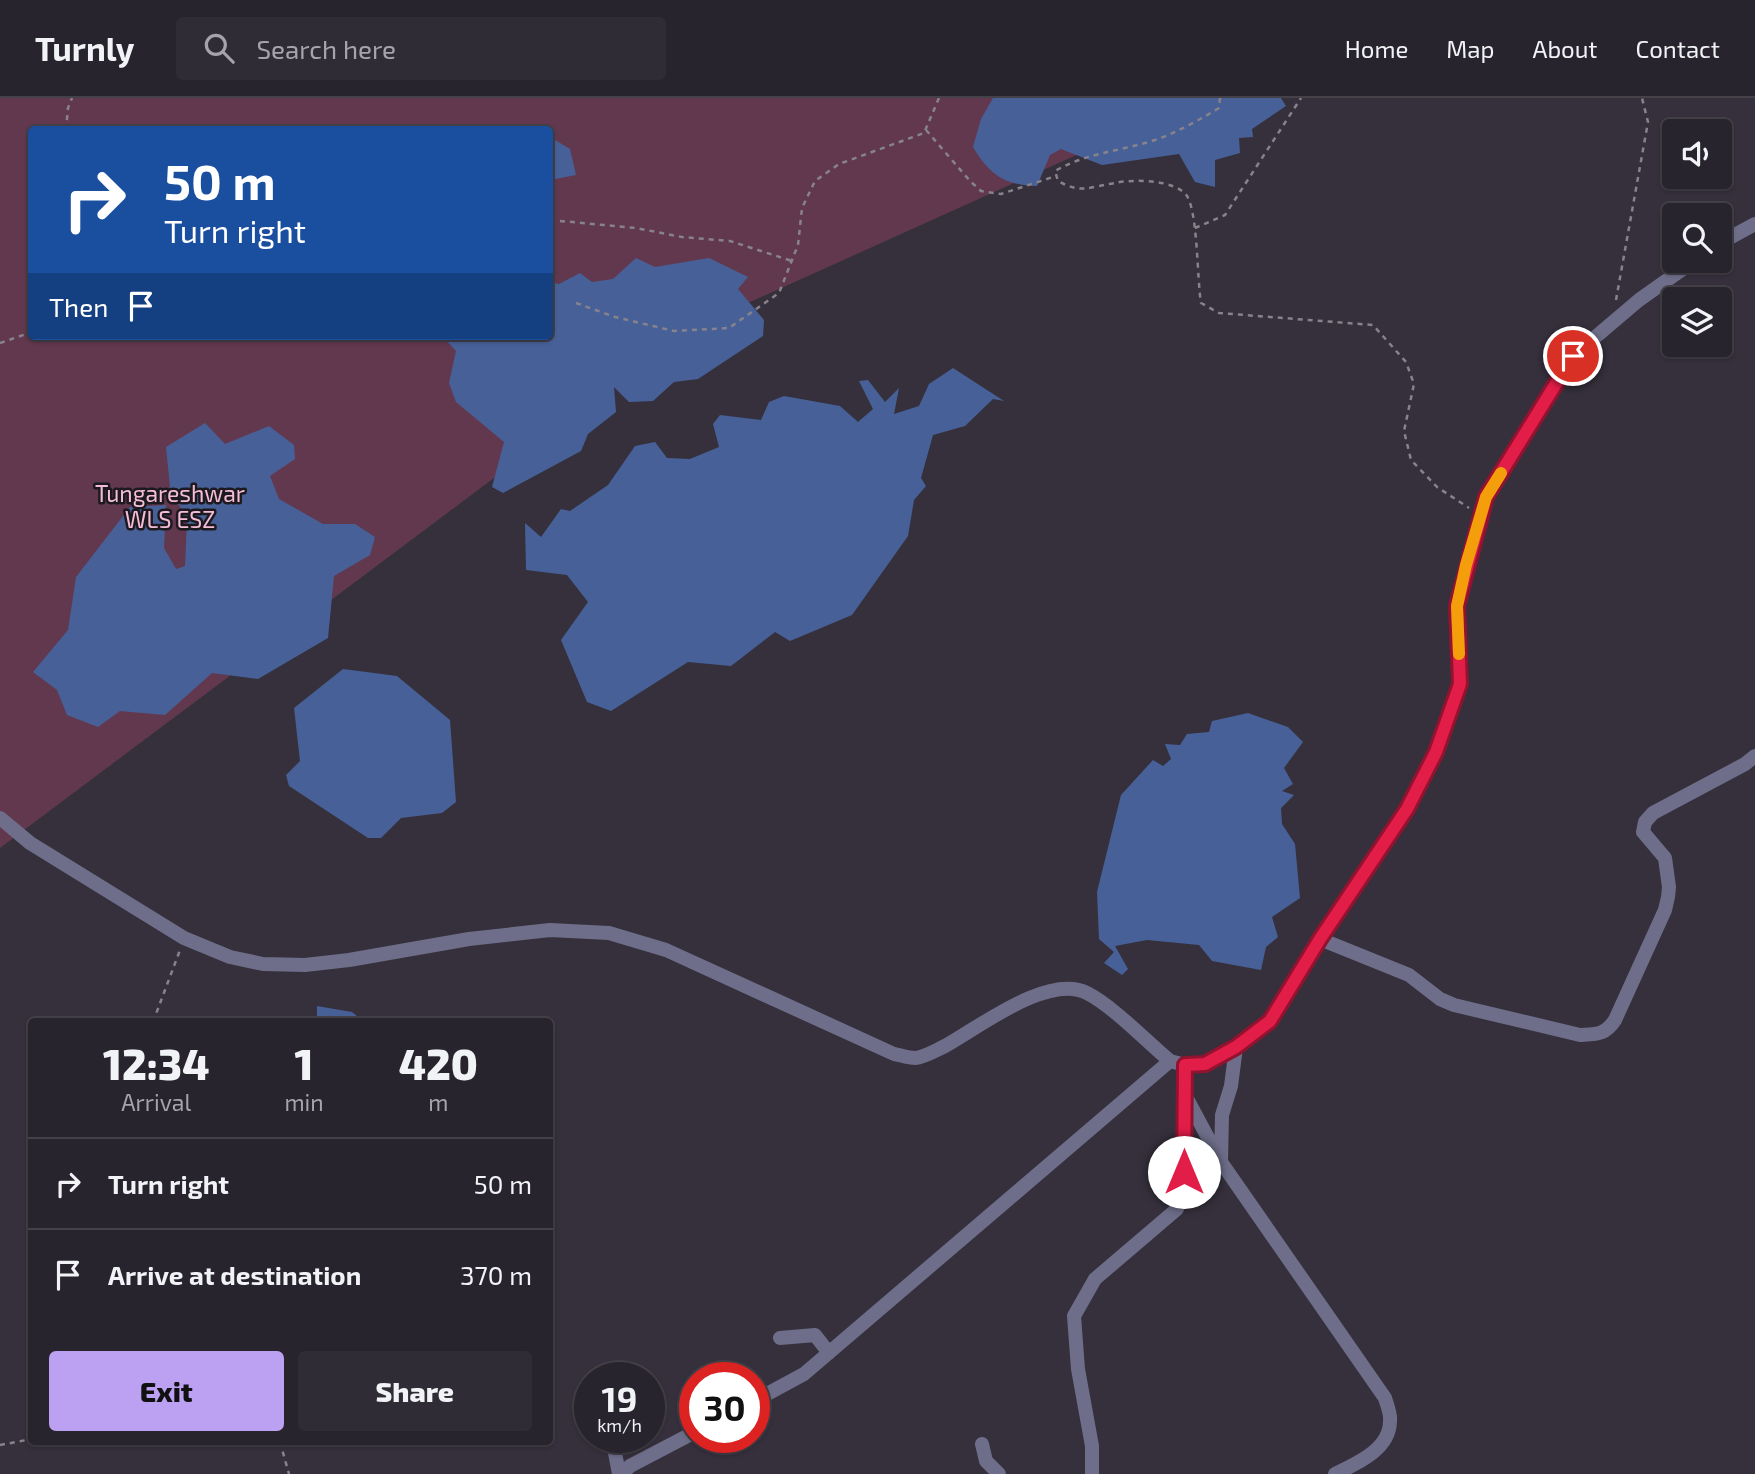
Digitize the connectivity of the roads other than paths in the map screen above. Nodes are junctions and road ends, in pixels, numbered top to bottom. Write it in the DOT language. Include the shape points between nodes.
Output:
graph roads {
  1 [pos="1755,224"];
  2 [pos="1732,236"];
  3 [pos="1677,273"];
  4 [pos="1755,756"];
  5 [pos="0,818"];
  6 [pos="1320,939"];
  7 [pos="1236,1047"];
  8 [pos="1170,1061"];
  9 [pos="1185,1065"];
  10 [pos="1184,1093"];
  11 [pos="1222,1162"];
  12 [pos="780,1338"];
  13 [pos="829,1353"];
  14 [pos="770,1392"];
  15 [pos="679,1440"];
  16 [pos="982,1444"];
  17 [pos="615,1453"];
  18 [pos="620,1474"];
  19 [pos="999,1474"];
  20 [pos="1092,1474"];
  21 [pos="1335,1474"];
  1 -- 2 [label="street"];
  3 -- 6 [label="street" via="1573,356 1486,497 1457,606 1460,684 1449,720 1407,809"];
  4 -- 6 [label="street" via="1653,813 1645,822 1643,832 1665,858 1669,887 1665,910 1615,1020 1600,1035 1580,1035 1454,1006 1409,975"];
  5 -- 8 [label="street" via="30,843 184,938 230,957 263,964 349,960 550,930 609,933 666,950 894,1054 916,1058 933,1052 1013,1005 1065,989 1084,991 1098,1000"];
  6 -- 7 [label="street" via="1270,1021"];
  7 -- 9 [label="street" via="1205,1064"];
  7 -- 11 [label="street" via="1222,1115"];
  8 -- 9 [label="street"];
  8 -- 13 [label="street"];
  9 -- 10 [label="street"];
  10 -- 11 [label="street"];
  10 -- 20 [label="street" via="1184,1172 1177,1209 1095,1279 1074,1316"];
  11 -- 21 [label="street" via="1385,1398 1391,1420 1386,1440 1361,1461"];
  12 -- 13 [label="street" via="815,1335"];
  13 -- 14 [label="street" via="804,1374"];
  15 -- 18 [label="street"];
  16 -- 19 [label="street" via="986,1461"];
  17 -- 18 [label="street"];
}
